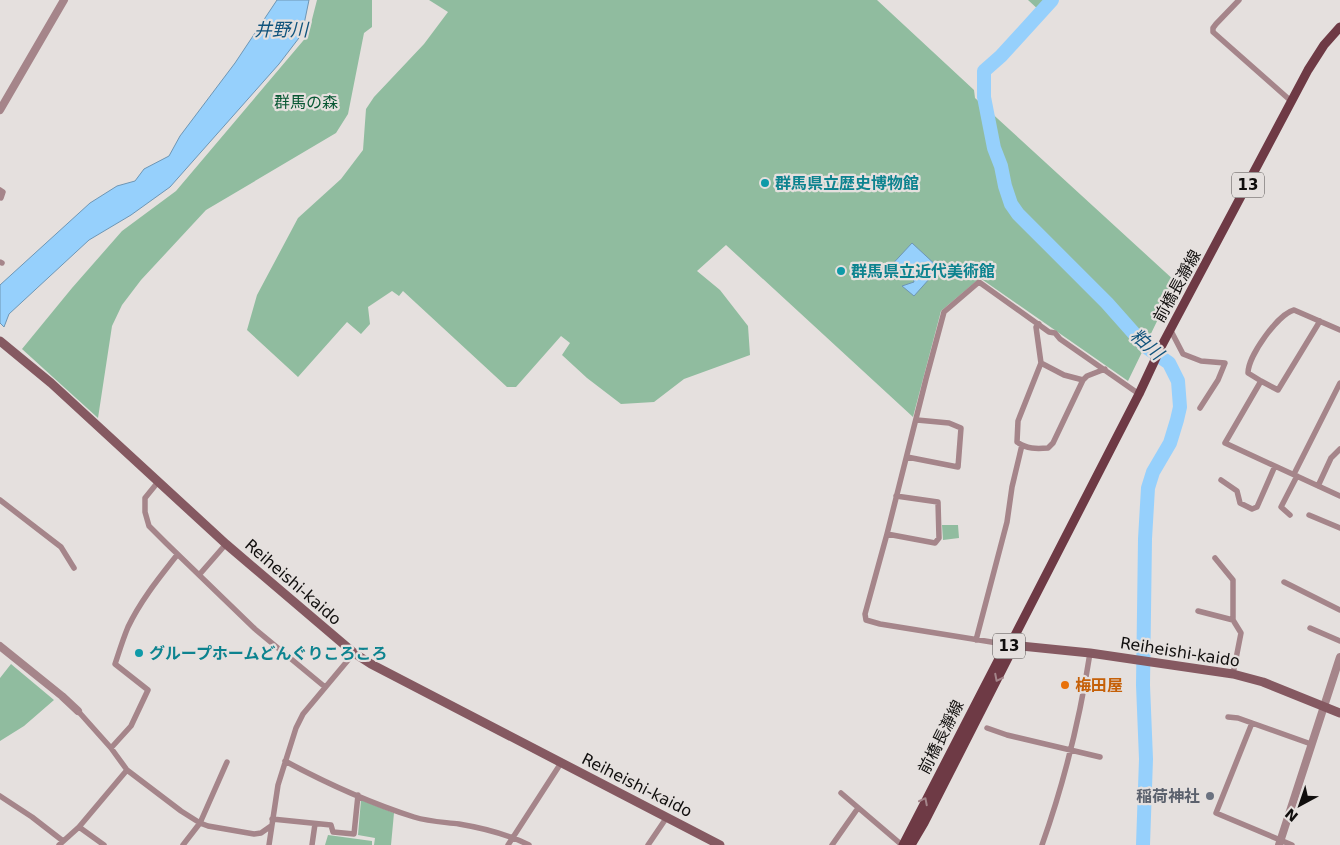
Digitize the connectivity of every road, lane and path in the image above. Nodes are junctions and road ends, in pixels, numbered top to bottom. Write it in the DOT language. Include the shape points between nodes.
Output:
graph roads {
  1 [pos="64,0"];
  2 [pos="1240,0"];
  3 [pos="1234,3"];
  4 [pos="1340,28"];
  5 [pos="1291,101"];
  6 [pos="1,105"];
  7 [pos="0,190"];
  8 [pos="1,198"];
  9 [pos="1320,321"];
  10 [pos="1038,324"];
  11 [pos="1170,330"];
  12 [pos="1340,330"];
  13 [pos="0,341"];
  14 [pos="1041,363"];
  15 [pos="1105,369"];
  16 [pos="1083,380"];
  17 [pos="1261,382"];
  18 [pos="1340,383"];
  19 [pos="1139,394"];
  20 [pos="1200,408"];
  21 [pos="917,420"];
  22 [pos="1022,446"];
  23 [pos="1340,449"];
  24 [pos="907,457"];
  25 [pos="1275,466"];
  26 [pos="1296,475"];
  27 [pos="1221,480"];
  28 [pos="158,482"];
  29 [pos="1318,486"];
  30 [pos="896,496"];
  31 [pos="1340,496"];
  32 [pos="0,500"];
  33 [pos="1290,515"];
  34 [pos="1309,515"];
  35 [pos="1340,528"];
  36 [pos="887,534"];
  37 [pos="226,544"];
  38 [pos="177,555"];
  39 [pos="1215,558"];
  40 [pos="74,568"];
  41 [pos="199,575"];
  42 [pos="1284,582"];
  43 [pos="1340,610"];
  44 [pos="1198,612"];
  45 [pos="1232,620"];
  46 [pos="1310,628"];
  47 [pos="976,640"];
  48 [pos="1340,641"];
  49 [pos="1010,645"];
  50 [pos="0,646"];
  51 [pos="354,653"];
  52 [pos="1090,653"];
  53 [pos="1340,657"];
  54 [pos="1233,674"];
  55 [pos="325,687"];
  56 [pos="1324,706"];
  57 [pos="78,711"];
  58 [pos="1340,713"];
  59 [pos="1228,717"];
  60 [pos="1252,723"];
  61 [pos="987,728"];
  62 [pos="1311,744"];
  63 [pos="111,748"];
  64 [pos="1070,749"];
  65 [pos="1100,757"];
  66 [pos="285,761"];
  67 [pos="227,762"];
  68 [pos="561,762"];
  69 [pos="127,770"];
  70 [pos="841,794"];
  71 [pos="358,795"];
  72 [pos="0,796"];
  73 [pos="858,808"];
  74 [pos="667,817"];
  75 [pos="272,819"];
  76 [pos="200,823"];
  77 [pos="315,824"];
  78 [pos="271,826"];
  79 [pos="79,827"];
  80 [pos="513,837"];
  81 [pos="61,843"];
  82 [pos="1280,843"];
  83 [pos="104,845"];
  84 [pos="183,845"];
  85 [pos="269,845"];
  86 [pos="312,845"];
  87 [pos="508,845"];
  88 [pos="528,845"];
  89 [pos="648,845"];
  90 [pos="720,845"];
  91 [pos="832,845"];
  92 [pos="902,845"];
  93 [pos="911,845"];
  94 [pos="1042,845"];
  95 [pos="1292,845"];
  1 -- 6 [label="street"];
  2 -- 3 [label="street"];
  3 -- 5 [label="street" via="1213,32"];
  4 -- 5 [label="main road, 前橋長瀞線 / 13" via="1324,45"];
  5 -- 11 [label="main road, 前橋長瀞線 / 13"];
  7 -- 8 [label="street" via="3,192"];
  9 -- 12 [label="street"];
  9 -- 17 [label="street" via="1278,390"];
  9 -- 17 [label="street" via="1294,310 1287,312 1266,335 1249,365 1248,373"];
  10 -- 14 [label="street"];
  10 -- 15 [label="street"];
  10 -- 21 [label="street" via="979,282 944,312"];
  11 -- 19 [label="main road, 前橋長瀞線 / 13"];
  11 -- 20 [label="street" via="1183,354 1200,360 1225,362"];
  13 -- 28 [label="main road, Reiheishi-kaido" via="51,383"];
  14 -- 16 [label="street"];
  14 -- 22 [label="street" via="1018,421 1017,442"];
  15 -- 16 [label="street"];
  15 -- 19 [label="street"];
  16 -- 22 [label="street" via="1054,443 1048,448"];
  17 -- 25 [label="street" via="1224,443"];
  18 -- 26 [label="street"];
  19 -- 49 [label="main road, 前橋長瀞線 / 13"];
  21 -- 24 [label="street"];
  21 -- 24 [label="street" via="949,423 961,428 958,467"];
  22 -- 47 [label="street"];
  23 -- 29 [label="street" via="1331,458"];
  24 -- 30 [label="street"];
  25 -- 26 [label="street"];
  25 -- 27 [label="street" via="1256,507 1252,509 1240,503 1237,491"];
  26 -- 29 [label="street"];
  26 -- 33 [label="street" via="1281,507"];
  28 -- 37 [label="main road, Reiheishi-kaido"];
  28 -- 38 [label="street" via="145,498 145,512 149,526"];
  29 -- 31 [label="street"];
  30 -- 36 [label="street"];
  30 -- 36 [label="street" via="938,502 939,538 935,542"];
  32 -- 40 [label="street" via="61,547"];
  34 -- 35 [label="street"];
  36 -- 47 [label="street" via="864,614 866,620"];
  37 -- 41 [label="street"];
  37 -- 51 [label="main road, Reiheishi-kaido"];
  38 -- 41 [label="street"];
  38 -- 63 [label="street" via="142,602 128,627 115,664 148,690 131,726"];
  39 -- 45 [label="street" via="1233,580"];
  41 -- 55 [label="street" via="255,629"];
  42 -- 43 [label="street"];
  44 -- 45 [label="street"];
  45 -- 54 [label="street" via="1241,633"];
  46 -- 48 [label="street"];
  47 -- 49 [label="street"];
  49 -- 52 [label="main road, Reiheishi-kaido"];
  92 -- 49 [label="main road, 前橋長瀞線 / 13, one-way" via="1003,651"];
  49 -- 93 [label="main road, 前橋長瀞線 / 13, one-way" via="1010,654"];
  50 -- 57 [label="street"];
  51 -- 55 [label="street"];
  51 -- 68 [label="main road, Reiheishi-kaido"];
  52 -- 54 [label="main road, Reiheishi-kaido"];
  52 -- 64 [label="street"];
  53 -- 56 [label="street"];
  54 -- 56 [label="main road, Reiheishi-kaido"];
  55 -- 66 [label="street" via="303,714"];
  56 -- 58 [label="main road, Reiheishi-kaido"];
  56 -- 62 [label="street"];
  57 -- 63 [label="street"];
  59 -- 60 [label="street"];
  60 -- 62 [label="street"];
  60 -- 82 [label="street" via="1216,813"];
  61 -- 64 [label="street"];
  62 -- 82 [label="street"];
  63 -- 69 [label="street"];
  64 -- 65 [label="street"];
  64 -- 94 [label="street"];
  66 -- 71 [label="street"];
  66 -- 75 [label="street"];
  67 -- 76 [label="street"];
  68 -- 74 [label="main road, Reiheishi-kaido"];
  68 -- 80 [label="street"];
  69 -- 76 [label="street"];
  69 -- 79 [label="street"];
  70 -- 73 [label="street"];
  71 -- 77 [label="street" via="354,834 332,832 331,825"];
  71 -- 80 [label="street" via="414,817"];
  72 -- 81 [label="street"];
  73 -- 91 [label="street"];
  73 -- 92 [label="street"];
  74 -- 89 [label="street"];
  74 -- 90 [label="main road, Reiheishi-kaido"];
  75 -- 77 [label="street"];
  75 -- 78 [label="street"];
  76 -- 78 [label="street" via="254,834"];
  76 -- 84 [label="street"];
  77 -- 86 [label="street"];
  78 -- 85 [label="street"];
  79 -- 81 [label="street"];
  79 -- 83 [label="street"];
  80 -- 87 [label="street"];
  80 -- 88 [label="street"];
  82 -- 95 [label="street"];
}
